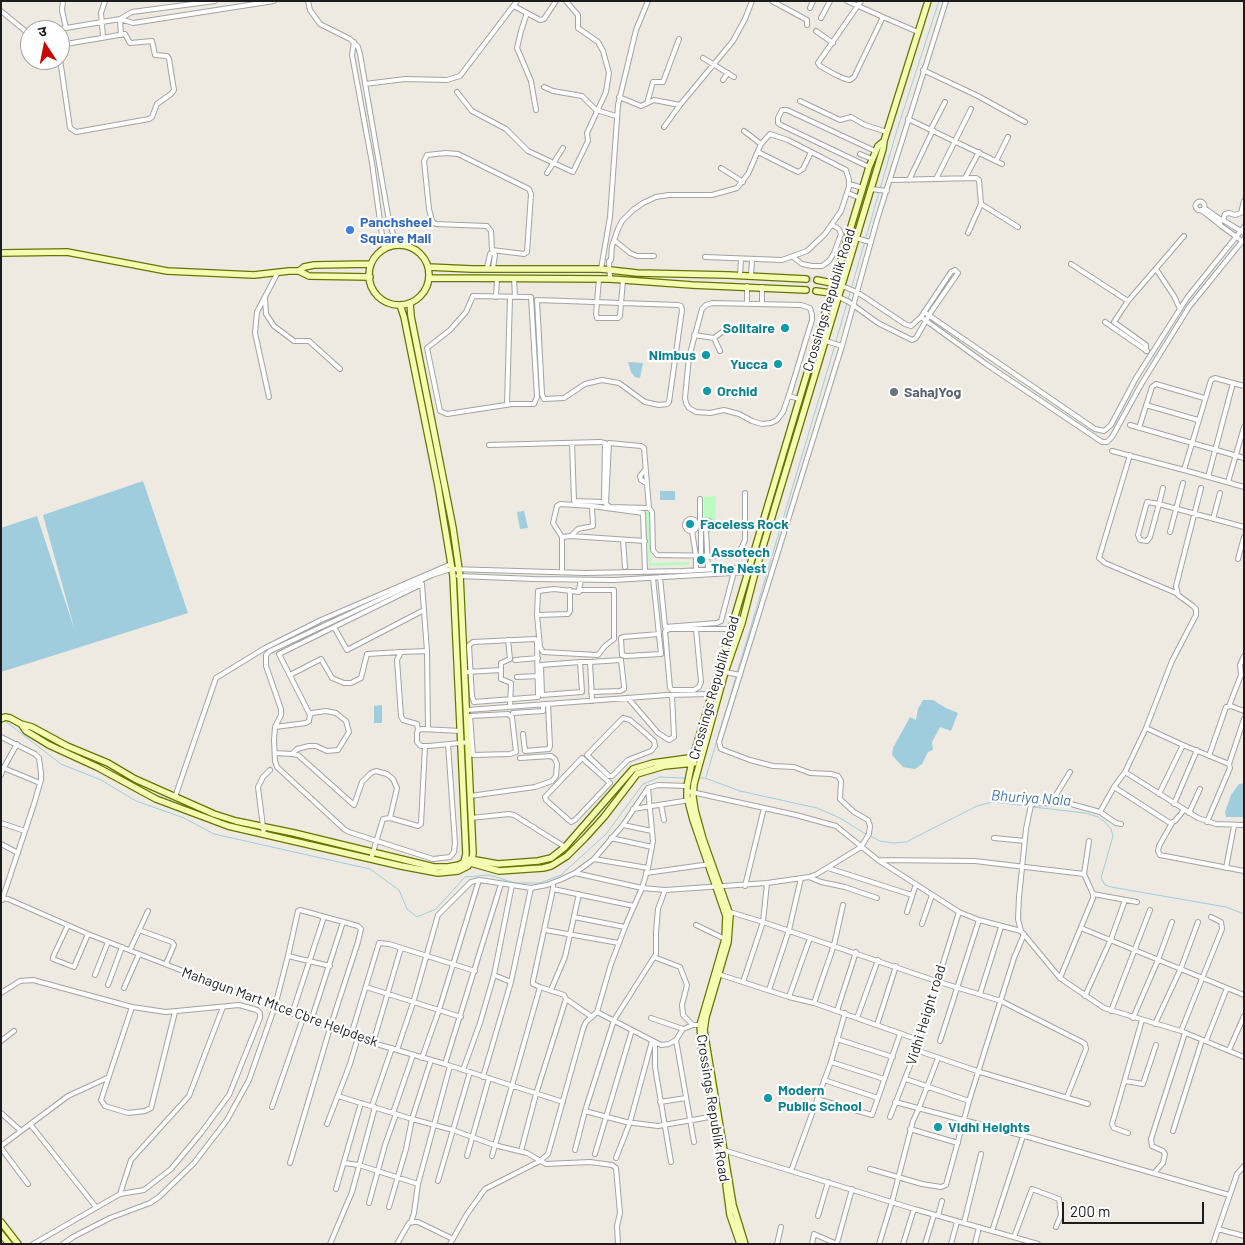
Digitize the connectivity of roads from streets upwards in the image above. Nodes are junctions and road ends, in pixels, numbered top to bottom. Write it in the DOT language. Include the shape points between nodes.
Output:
graph roads {
  1 [pos="63,1"];
  2 [pos="105,1"];
  3 [pos="216,1"];
  4 [pos="274,1"];
  5 [pos="308,1"];
  6 [pos="517,1"];
  7 [pos="556,1"];
  8 [pos="566,1"];
  9 [pos="648,1"];
  10 [pos="752,1"];
  11 [pos="772,1"];
  12 [pos="814,1"];
  13 [pos="830,1"];
  14 [pos="847,1"];
  15 [pos="861,1"];
  16 [pos="928,1"];
  17 [pos="946,1"];
  18 [pos="514,6"];
  19 [pos="858,6"];
  20 [pos="810,8"];
  21 [pos="1,11"];
  22 [pos="527,13"];
  23 [pos="883,17"];
  24 [pos="821,18"];
  25 [pos="64,20"];
  26 [pos="120,20"];
  27 [pos="101,23"];
  28 [pos="807,25"];
  29 [pos="20,27"];
  30 [pos="70,27"];
  31 [pos="816,31"];
  32 [pos="918,32"];
  33 [pos="121,35"];
  34 [pos="104,37"];
  35 [pos="680,39"];
  36 [pos="354,42"];
  37 [pos="70,43"];
  38 [pos="833,43"];
  39 [pos="703,58"];
  40 [pos="714,65"];
  41 [pos="62,70"];
  42 [pos="923,70"];
  43 [pos="728,73"];
  44 [pos="734,77"];
  45 [pos="723,80"];
  46 [pos="365,84"];
  47 [pos="544,87"];
  48 [pos="366,91"];
  49 [pos="360,92"];
  50 [pos="457,92"];
  51 [pos="619,97"];
  52 [pos="800,102"];
  53 [pos="945,102"];
  54 [pos="647,103"];
  55 [pos="680,105"];
  56 [pos="971,108"];
  57 [pos="536,110"];
  58 [pos="596,110"];
  59 [pos="616,116"];
  60 [pos="908,118"];
  61 [pos="1025,122"];
  62 [pos="664,127"];
  63 [pos="932,130"];
  64 [pos="744,131"];
  65 [pos="887,132"];
  66 [pos="1008,137"];
  67 [pos="954,140"];
  68 [pos="884,142"];
  69 [pos="761,144"];
  70 [pos="563,148"];
  71 [pos="758,152"];
  72 [pos="811,152"];
  73 [pos="875,152"];
  74 [pos="979,152"];
  75 [pos="860,154"];
  76 [pos="872,159"];
  77 [pos="996,161"];
  78 [pos="554,163"];
  79 [pos="1002,164"];
  80 [pos="870,167"];
  81 [pos="721,168"];
  82 [pos="547,173"];
  83 [pos="936,178"];
  84 [pos="965,178"];
  85 [pos="891,180"];
  86 [pos="909,180"];
  87 [pos="743,182"];
  88 [pos="849,184"];
  89 [pos="863,188"];
  90 [pos="874,189"];
  91 [pos="885,190"];
  92 [pos="848,193"];
  93 [pos="860,198"];
  94 [pos="1244,200"];
  95 [pos="982,204"];
  96 [pos="1202,209"];
  97 [pos="389,221"];
  98 [pos="1221,221"];
  99 [pos="380,222"];
  100 [pos="832,225"];
  101 [pos="1018,227"];
  102 [pos="1243,231"];
  103 [pos="968,233"];
  104 [pos="1184,236"];
  105 [pos="1236,237"];
  106 [pos="858,238"];
  107 [pos="614,240"];
  108 [pos="1243,240"];
  109 [pos="870,242"];
  110 [pos="396,246"];
  111 [pos="384,250"];
  112 [pos="492,252"];
  113 [pos="1,253"];
  114 [pos="654,256"];
  115 [pos="705,257"];
  116 [pos="793,257"];
  117 [pos="742,259"];
  118 [pos="752,259"];
  119 [pos="371,264"];
  120 [pos="1071,264"];
  121 [pos="428,267"];
  122 [pos="490,268"];
  123 [pos="601,269"];
  124 [pos="1156,269"];
  125 [pos="612,270"];
  126 [pos="299,271"];
  127 [pos="278,272"];
  128 [pos="740,275"];
  129 [pos="751,276"];
  130 [pos="370,278"];
  131 [pos="429,278"];
  132 [pos="497,278"];
  133 [pos="514,278"];
  134 [pos="599,279"];
  135 [pos="610,279"];
  136 [pos="806,279"];
  137 [pos="623,280"];
  138 [pos="816,280"];
  139 [pos="834,283"];
  140 [pos="747,286"];
  141 [pos="762,287"];
  142 [pos="845,287"];
  143 [pos="806,290"];
  144 [pos="816,290"];
  145 [pos="855,291"];
  146 [pos="830,293"];
  147 [pos="265,297"];
  148 [pos="496,297"];
  149 [pos="512,297"];
  150 [pos="840,298"];
  151 [pos="1187,298"];
  152 [pos="1128,301"];
  153 [pos="598,302"];
  154 [pos="1192,302"];
  155 [pos="410,303"];
  156 [pos="622,303"];
  157 [pos="851,303"];
  158 [pos="400,304"];
  159 [pos="747,304"];
  160 [pos="762,304"];
  161 [pos="1180,309"];
  162 [pos="924,312"];
  163 [pos="929,316"];
  164 [pos="921,317"];
  165 [pos="926,321"];
  166 [pos="1105,322"];
  167 [pos="908,326"];
  168 [pos="729,327"];
  169 [pos="694,335"];
  170 [pos="903,336"];
  171 [pos="714,338"];
  172 [pos="828,342"];
  173 [pos="842,346"];
  174 [pos="720,351"];
  175 [pos="1146,351"];
  176 [pos="1152,352"];
  177 [pos="1158,356"];
  178 [pos="340,369"];
  179 [pos="1017,375"];
  180 [pos="1013,381"];
  181 [pos="1233,383"];
  182 [pos="1244,386"];
  183 [pos="435,387"];
  184 [pos="792,388"];
  185 [pos="426,389"];
  186 [pos="801,392"];
  187 [pos="789,396"];
  188 [pos="269,397"];
  189 [pos="1204,398"];
  190 [pos="799,400"];
  191 [pos="429,403"];
  192 [pos="421,404"];
  193 [pos="1146,404"];
  194 [pos="507,405"];
  195 [pos="1113,420"];
  196 [pos="1198,420"];
  197 [pos="1120,423"];
  198 [pos="1130,425"];
  199 [pos="1244,427"];
  200 [pos="1139,428"];
  201 [pos="572,443"];
  202 [pos="1192,443"];
  203 [pos="489,445"];
  204 [pos="1216,450"];
  205 [pos="1112,451"];
  206 [pos="1130,455"];
  207 [pos="1235,456"];
  208 [pos="1244,458"];
  209 [pos="1184,470"];
  210 [pos="1208,477"];
  211 [pos="1228,482"];
  212 [pos="1183,484"];
  213 [pos="1244,487"];
  214 [pos="1163,488"];
  215 [pos="1201,488"];
  216 [pos="745,493"];
  217 [pos="1220,493"];
  218 [pos="700,499"];
  219 [pos="1159,504"];
  220 [pos="592,506"];
  221 [pos="649,508"];
  222 [pos="1176,508"];
  223 [pos="1195,514"];
  224 [pos="1213,519"];
  225 [pos="700,522"];
  226 [pos="1244,527"];
  227 [pos="706,530"];
  228 [pos="692,531"];
  229 [pos="701,531"];
  230 [pos="1170,532"];
  231 [pos="571,536"];
  232 [pos="562,537"];
  233 [pos="1244,537"];
  234 [pos="624,540"];
  235 [pos="645,541"];
  236 [pos="698,556"];
  237 [pos="707,556"];
  238 [pos="1238,559"];
  239 [pos="451,566"];
  240 [pos="625,567"];
  241 [pos="458,568"];
  242 [pos="708,569"];
  243 [pos="749,569"];
  244 [pos="690,570"];
  245 [pos="696,570"];
  246 [pos="756,570"];
  247 [pos="534,571"];
  248 [pos="562,572"];
  249 [pos="645,572"];
  250 [pos="734,572"];
  251 [pos="452,576"];
  252 [pos="460,576"];
  253 [pos="690,576"];
  254 [pos="660,577"];
  255 [pos="653,578"];
  256 [pos="534,579"];
  257 [pos="581,580"];
  258 [pos="422,582"];
  259 [pos="570,590"];
  260 [pos="580,590"];
  261 [pos="1176,593"];
  262 [pos="424,610"];
  263 [pos="537,615"];
  264 [pos="334,627"];
  265 [pos="696,629"];
  266 [pos="731,629"];
  267 [pos="659,634"];
  268 [pos="508,640"];
  269 [pos="426,651"];
  270 [pos="401,652"];
  271 [pos="1244,656"];
  272 [pos="538,658"];
  273 [pos="514,660"];
  274 [pos="580,662"];
  275 [pos="590,662"];
  276 [pos="501,670"];
  277 [pos="468,672"];
  278 [pos="728,672"];
  279 [pos="290,675"];
  280 [pos="738,675"];
  281 [pos="539,676"];
  282 [pos="518,677"];
  283 [pos="582,692"];
  284 [pos="592,692"];
  285 [pos="712,694"];
  286 [pos="672,695"];
  287 [pos="628,698"];
  288 [pos="513,699"];
  289 [pos="592,701"];
  290 [pos="583,702"];
  291 [pos="545,704"];
  292 [pos="1229,706"];
  293 [pos="503,707"];
  294 [pos="513,707"];
  295 [pos="467,710"];
  296 [pos="546,711"];
  297 [pos="1244,711"];
  298 [pos="513,713"];
  299 [pos="503,714"];
  300 [pos="310,716"];
  301 [pos="3,718"];
  302 [pos="1244,719"];
  303 [pos="20,724"];
  304 [pos="275,727"];
  305 [pos="1146,728"];
  306 [pos="428,729"];
  307 [pos="418,730"];
  308 [pos="461,731"];
  309 [pos="523,734"];
  310 [pos="1,737"];
  311 [pos="467,742"];
  312 [pos="17,744"];
  313 [pos="448,744"];
  314 [pos="1183,745"];
  315 [pos="425,746"];
  316 [pos="1197,750"];
  317 [pos="275,754"];
  318 [pos="292,754"];
  319 [pos="1209,756"];
  320 [pos="520,758"];
  321 [pos="628,760"];
  322 [pos="695,763"];
  323 [pos="1229,764"];
  324 [pos="3,769"];
  325 [pos="633,769"];
  326 [pos="270,770"];
  327 [pos="1070,772"];
  328 [pos="1125,772"];
  329 [pos="1,778"];
  330 [pos="40,783"];
  331 [pos="689,787"];
  332 [pos="1114,787"];
  333 [pos="648,788"];
  334 [pos="1200,789"];
  335 [pos="601,793"];
  336 [pos="1159,794"];
  337 [pos="470,796"];
  338 [pos="175,797"];
  339 [pos="607,799"];
  340 [pos="691,800"];
  341 [pos="1052,803"];
  342 [pos="1174,804"];
  343 [pos="661,805"];
  344 [pos="650,807"];
  345 [pos="587,808"];
  346 [pos="764,808"];
  347 [pos="633,810"];
  348 [pos="1184,810"];
  349 [pos="1100,812"];
  350 [pos="1189,813"];
  351 [pos="594,816"];
  352 [pos="390,818"];
  353 [pos="471,818"];
  354 [pos="664,820"];
  355 [pos="1207,822"];
  356 [pos="1,823"];
  357 [pos="1172,823"];
  358 [pos="1121,824"];
  359 [pos="622,825"];
  360 [pos="1244,825"];
  361 [pos="1234,826"];
  362 [pos="264,827"];
  363 [pos="25,831"];
  364 [pos="652,831"];
  365 [pos="264,835"];
  366 [pos="611,838"];
  367 [pos="994,838"];
  368 [pos="376,840"];
  369 [pos="1025,841"];
  370 [pos="1089,841"];
  371 [pos="1,844"];
  372 [pos="565,847"];
  373 [pos="652,847"];
  374 [pos="861,848"];
  375 [pos="18,853"];
  376 [pos="372,856"];
  377 [pos="594,859"];
  378 [pos="468,860"];
  379 [pos="878,860"];
  380 [pos="710,864"];
  381 [pos="1022,866"];
  382 [pos="648,868"];
  383 [pos="828,868"];
  384 [pos="1226,868"];
  385 [pos="1244,871"];
  386 [pos="575,873"];
  387 [pos="646,873"];
  388 [pos="1084,874"];
  389 [pos="808,877"];
  390 [pos="801,878"];
  391 [pos="479,880"];
  392 [pos="552,883"];
  393 [pos="767,883"];
  394 [pos="502,884"];
  395 [pos="916,884"];
  396 [pos="718,885"];
  397 [pos="512,886"];
  398 [pos="745,886"];
  399 [pos="531,888"];
  400 [pos="642,888"];
  401 [pos="554,889"];
  402 [pos="665,890"];
  403 [pos="579,894"];
  404 [pos="1093,894"];
  405 [pos="912,895"];
  406 [pos="932,895"];
  407 [pos="877,898"];
  408 [pos="2,899"];
  409 [pos="1125,900"];
  410 [pos="1137,902"];
  411 [pos="843,905"];
  412 [pos="634,906"];
  413 [pos="1150,910"];
  414 [pos="148,911"];
  415 [pos="730,912"];
  416 [pos="907,912"];
  417 [pos="959,912"];
  418 [pos="324,917"];
  419 [pos="574,917"];
  420 [pos="1211,917"];
  421 [pos="980,920"];
  422 [pos="343,922"];
  423 [pos="763,922"];
  424 [pos="1172,922"];
  425 [pos="1198,922"];
  426 [pos="696,924"];
  427 [pos="922,924"];
  428 [pos="68,925"];
  429 [pos="625,927"];
  430 [pos="1001,927"];
  431 [pos="1081,928"];
  432 [pos="139,930"];
  433 [pos="545,930"];
  434 [pos="789,930"];
  435 [pos="1022,933"];
  436 [pos="88,934"];
  437 [pos="570,935"];
  438 [pos="810,938"];
  439 [pos="725,939"];
  440 [pos="1110,939"];
  441 [pos="108,942"];
  442 [pos="619,943"];
  443 [pos="834,946"];
  444 [pos="122,947"];
  445 [pos="401,948"];
  446 [pos="130,950"];
  447 [pos="1135,950"];
  448 [pos="856,952"];
  449 [pos="139,954"];
  450 [pos="288,956"];
  451 [pos="426,957"];
  452 [pos="654,957"];
  453 [pos="878,960"];
  454 [pos="1158,960"];
  455 [pos="309,961"];
  456 [pos="166,964"];
  457 [pos="453,964"];
  458 [pos="330,966"];
  459 [pos="896,966"];
  460 [pos="1180,968"];
  461 [pos="475,971"];
  462 [pos="718,974"];
  463 [pos="95,975"];
  464 [pos="494,975"];
  465 [pos="1060,978"];
  466 [pos="1203,978"];
  467 [pos="936,981"];
  468 [pos="511,982"];
  469 [pos="743,982"];
  470 [pos="108,985"];
  471 [pos="540,986"];
  472 [pos="366,987"];
  473 [pos="958,987"];
  474 [pos="124,988"];
  475 [pos="1227,988"];
  476 [pos="551,990"];
  477 [pos="768,990"];
  478 [pos="1,993"];
  479 [pos="980,994"];
  480 [pos="387,995"];
  481 [pos="1244,995"];
  482 [pos="1085,996"];
  483 [pos="789,997"];
  484 [pos="566,999"];
  485 [pos="1001,1001"];
  486 [pos="413,1003"];
  487 [pos="814,1003"];
  488 [pos="223,1006"];
  489 [pos="274,1006"];
  490 [pos="132,1007"];
  491 [pos="439,1010"];
  492 [pos="837,1011"];
  493 [pos="1110,1011"];
  494 [pos="175,1012"];
  495 [pos="597,1012"];
  496 [pos="292,1014"];
  497 [pos="845,1014"];
  498 [pos="1244,1016"];
  499 [pos="461,1017"];
  500 [pos="592,1017"];
  501 [pos="303,1018"];
  502 [pos="651,1018"];
  503 [pos="857,1018"];
  504 [pos="1133,1018"];
  505 [pos="614,1020"];
  506 [pos="1142,1020"];
  507 [pos="312,1021"];
  508 [pos="877,1024"];
  509 [pos="1155,1024"];
  510 [pos="696,1025"];
  511 [pos="330,1028"];
  512 [pos="683,1029"];
  513 [pos="632,1030"];
  514 [pos="14,1031"];
  515 [pos="1183,1032"];
  516 [pos="900,1034"];
  517 [pos="351,1035"];
  518 [pos="358,1037"];
  519 [pos="837,1039"];
  520 [pos="676,1040"];
  521 [pos="918,1040"];
  522 [pos="1204,1040"];
  523 [pos="1,1041"];
  524 [pos="940,1041"];
  525 [pos="654,1042"];
  526 [pos="373,1043"];
  527 [pos="1156,1045"];
  528 [pos="395,1049"];
  529 [pos="916,1050"];
  530 [pos="1229,1050"];
  531 [pos="413,1055"];
  532 [pos="893,1057"];
  533 [pos="1244,1057"];
  534 [pos="422,1058"];
  535 [pos="938,1058"];
  536 [pos="431,1060"];
  537 [pos="831,1062"];
  538 [pos="447,1065"];
  539 [pos="463,1070"];
  540 [pos="470,1072"];
  541 [pos="980,1072"];
  542 [pos="484,1077"];
  543 [pos="107,1078"];
  544 [pos="489,1078"];
  545 [pos="884,1079"];
  546 [pos="824,1080"];
  547 [pos="906,1080"];
  548 [pos="1125,1081"];
  549 [pos="512,1085"];
  550 [pos="927,1086"];
  551 [pos="536,1094"];
  552 [pos="338,1096"];
  553 [pos="1067,1097"];
  554 [pos="686,1098"];
  555 [pos="878,1098"];
  556 [pos="817,1099"];
  557 [pos="969,1101"];
  558 [pos="563,1102"];
  559 [pos="660,1102"];
  560 [pos="895,1102"];
  561 [pos="361,1103"];
  562 [pos="1088,1104"];
  563 [pos="272,1106"];
  564 [pos="374,1107"];
  565 [pos="919,1108"];
  566 [pos="585,1111"];
  567 [pos="1,1113"];
  568 [pos="394,1113"];
  569 [pos="715,1116"];
  570 [pos="890,1117"];
  571 [pos="606,1118"];
  572 [pos="412,1120"];
  573 [pos="965,1120"];
  574 [pos="690,1121"];
  575 [pos="630,1122"];
  576 [pos="30,1124"];
  577 [pos="327,1124"];
  578 [pos="433,1126"];
  579 [pos="664,1126"];
  580 [pos="453,1130"];
  581 [pos="910,1130"];
  582 [pos="21,1131"];
  583 [pos="1173,1132"];
  584 [pos="1128,1133"];
  585 [pos="1023,1136"];
  586 [pos="472,1137"];
  587 [pos="694,1142"];
  588 [pos="958,1143"];
  589 [pos="494,1145"];
  590 [pos="1,1147"];
  591 [pos="722,1149"];
  592 [pos="575,1150"];
  593 [pos="521,1152"];
  594 [pos="595,1154"];
  595 [pos="981,1154"];
  596 [pos="467,1156"];
  597 [pos="492,1156"];
  598 [pos="616,1158"];
  599 [pos="540,1161"];
  600 [pos="344,1162"];
  601 [pos="671,1162"];
  602 [pos="290,1163"];
  603 [pos="359,1165"];
  604 [pos="1244,1166"];
  605 [pos="870,1168"];
  606 [pos="791,1170"];
  607 [pos="378,1171"];
  608 [pos="1154,1174"];
  609 [pos="899,1177"];
  610 [pos="397,1178"];
  611 [pos="438,1180"];
  612 [pos="828,1182"];
  613 [pos="28,1184"];
  614 [pos="418,1184"];
  615 [pos="336,1189"];
  616 [pos="852,1189"];
  617 [pos="120,1194"];
  618 [pos="1229,1195"];
  619 [pos="942,1201"];
  620 [pos="892,1202"];
  621 [pos="369,1203"];
  622 [pos="389,1207"];
  623 [pos="96,1208"];
  624 [pos="914,1209"];
  625 [pos="936,1215"];
  626 [pos="818,1216"];
  627 [pos="1,1222"];
  628 [pos="411,1222"];
  629 [pos="957,1222"];
  630 [pos="964,1223"];
  631 [pos="781,1227"];
  632 [pos="979,1227"];
  633 [pos="1056,1227"];
  634 [pos="1218,1229"];
  635 [pos="992,1231"];
  636 [pos="1,1234"];
  637 [pos="1244,1236"];
  638 [pos="1014,1237"];
  639 [pos="453,1239"];
  640 [pos="1029,1242"];
  641 [pos="837,1243"];
  642 [pos="9,1244"];
  643 [pos="18,1244"];
  644 [pos="33,1244"];
  645 [pos="63,1244"];
  646 [pos="330,1244"];
  647 [pos="397,1244"];
  648 [pos="450,1244"];
  649 [pos="618,1244"];
  650 [pos="740,1244"];
  651 [pos="745,1244"];
  652 [pos="777,1244"];
  653 [pos="812,1244"];
  654 [pos="878,1244"];
  655 [pos="902,1244"];
  656 [pos="926,1244"];
  657 [pos="951,1244"];
  658 [pos="974,1244"];
  659 [pos="1038,1244"];
  660 [pos="1213,1244"];
  1 -- 25 [label="street"];
  2 -- 27 [label="street"];
  3 -- 26 [label="street" via="132,12"];
  4 -- 26 [label="street" via="133,22"];
  5 -- 36 [label="street" via="320,24"];
  6 -- 18 [label="street"];
  7 -- 22 [label="street" via="542,20"];
  8 -- 58 [label="street" via="578,15 578,28 597,40 606,60 608,86"];
  9 -- 51 [label="street" via="636,30"];
  10 -- 40 [label="street" via="736,36"];
  11 -- 28 [label="street" via="807,20"];
  12 -- 20 [label="street"];
  13 -- 24 [label="street"];
  14 -- 19 [label="street"];
  15 -- 19 [label="street"];
  16 -- 32 [label="street, Crossings Republik Road"];
  17 -- 42 [label="street"];
  18 -- 22 [label="street"];
  18 -- 46 [label="street" via="460,76 447,80 405,79"];
  19 -- 23 [label="street"];
  19 -- 38 [label="street"];
  21 -- 29 [label="street"];
  22 -- 57 [label="street" via="518,48 531,81"];
  23 -- 32 [label="street"];
  23 -- 38 [label="street" via="850,80 818,64"];
  26 -- 27 [label="street"];
  26 -- 33 [label="street"];
  27 -- 30 [label="street"];
  27 -- 34 [label="street"];
  31 -- 38 [label="street"];
  32 -- 65 [label="street, Crossings Republik Road"];
  33 -- 34 [label="street"];
  33 -- 41 [label="street" via="127,34 130,43 152,41 155,55 169,59 174,90 158,104 149,119 72,131"];
  34 -- 37 [label="street"];
  35 -- 54 [label="street" via="662,82 653,82"];
  36 -- 46 [label="street" via="360,54"];
  36 -- 49 [label="street" via="352,55"];
  39 -- 40 [label="street"];
  40 -- 43 [label="street"];
  40 -- 55 [label="street"];
  42 -- 60 [label="street"];
  42 -- 61 [label="street"];
  43 -- 44 [label="street"];
  43 -- 45 [label="street"];
  46 -- 48 [label="street"];
  47 -- 58 [label="street" via="582,96"];
  48 -- 49 [label="street"];
  48 -- 97 [label="street"];
  49 -- 99 [label="street"];
  50 -- 78 [label="street" via="472,111 506,129 528,151"];
  51 -- 54 [label="street" via="639,105"];
  51 -- 59 [label="street"];
  52 -- 65 [label="street" via="840,120 851,118"];
  53 -- 63 [label="street"];
  54 -- 55 [label="street" via="654,100"];
  55 -- 62 [label="street"];
  56 -- 67 [label="street"];
  58 -- 59 [label="street"];
  58 -- 78 [label="street" via="587,133 588,141 573,172"];
  59 -- 123 [label="street" via="610,217"];
  60 -- 63 [label="street"];
  60 -- 85 [label="street"];
  63 -- 67 [label="street"];
  63 -- 86 [label="street"];
  64 -- 69 [label="street"];
  65 -- 68 [label="street, Crossings Republik Road"];
  66 -- 77 [label="street"];
  67 -- 74 [label="street"];
  67 -- 83 [label="street"];
  68 -- 73 [label="street, Crossings Republik Road"];
  68 -- 90 [label="street, Crossings Republik Road"];
  69 -- 71 [label="street"];
  69 -- 72 [label="street" via="770,134"];
  70 -- 78 [label="street"];
  71 -- 72 [label="street" via="798,172 803,169"];
  71 -- 87 [label="street"];
  72 -- 88 [label="street" via="846,170"];
  73 -- 76 [label="street, Crossings Republik Road"];
  73 -- 80 [label="street" via="787,110 782,110 778,118 781,125"];
  74 -- 77 [label="street"];
  74 -- 84 [label="street"];
  75 -- 76 [label="street"];
  76 -- 80 [label="street, Crossings Republik Road"];
  77 -- 79 [label="street"];
  78 -- 82 [label="street"];
  80 -- 89 [label="street, Crossings Republik Road"];
  81 -- 87 [label="street"];
  83 -- 84 [label="street"];
  83 -- 86 [label="street"];
  84 -- 95 [label="street" via="979,180"];
  85 -- 86 [label="street"];
  85 -- 91 [label="street"];
  87 -- 107 [label="street" via="737,188 712,195 656,197 638,206 622,221"];
  88 -- 89 [label="street"];
  88 -- 92 [label="street"];
  89 -- 93 [label="street, Crossings Republik Road"];
  90 -- 91 [label="street"];
  90 -- 106 [label="street, Crossings Republik Road"];
  91 -- 109 [label="street"];
  92 -- 93 [label="street"];
  92 -- 100 [label="street"];
  93 -- 139 [label="street, Crossings Republik Road"];
  94 -- 98 [label="street" via="1241,213 1225,214"];
  95 -- 101 [label="street"];
  95 -- 103 [label="street"];
  96 -- 98 [label="street"];
  97 -- 99 [label="street"];
  97 -- 110 [label="street"];
  98 -- 102 [label="street"];
  98 -- 105 [label="street"];
  99 -- 111 [label="street"];
  100 -- 116 [label="street" via="811,248"];
  100 -- 116 [label="street" via="841,234 829,261 822,266 812,266"];
  102 -- 105 [label="street"];
  104 -- 124 [label="street"];
  105 -- 108 [label="street"];
  105 -- 151 [label="street"];
  106 -- 109 [label="street"];
  106 -- 142 [label="street, Crossings Republik Road"];
  107 -- 114 [label="street" via="637,256"];
  107 -- 125 [label="street" via="609,262"];
  108 -- 154 [label="street"];
  109 -- 145 [label="street"];
  110 -- 111 [label="street"];
  110 -- 121 [label="street" via="416,251"];
  111 -- 119 [label="street"];
  112 -- 112 [label="street" via="491,231 487,226 432,222 424,161 428,156 458,154 529,189 527,252"];
  112 -- 122 [label="street"];
  113 -- 127 [label="street" via="67,252 167,271 254,275"];
  115 -- 117 [label="street"];
  116 -- 118 [label="street"];
  117 -- 118 [label="street"];
  117 -- 128 [label="street"];
  118 -- 129 [label="street"];
  119 -- 126 [label="street" via="314,265"];
  119 -- 130 [label="street"];
  120 -- 152 [label="street"];
  121 -- 122 [label="street"];
  121 -- 131 [label="street"];
  122 -- 123 [label="street"];
  123 -- 125 [label="street"];
  124 -- 152 [label="street"];
  124 -- 161 [label="street"];
  125 -- 128 [label="street"];
  125 -- 135 [label="street"];
  126 -- 127 [label="street"];
  126 -- 130 [label="street" via="309,276"];
  127 -- 147 [label="street"];
  128 -- 129 [label="street"];
  129 -- 136 [label="street"];
  130 -- 158 [label="street" via="380,297"];
  131 -- 132 [label="street"];
  131 -- 155 [label="street" via="424,291"];
  132 -- 133 [label="street"];
  132 -- 148 [label="street"];
  133 -- 134 [label="street"];
  133 -- 149 [label="street"];
  134 -- 135 [label="street"];
  134 -- 153 [label="street"];
  135 -- 137 [label="street"];
  137 -- 140 [label="street"];
  137 -- 156 [label="street"];
  138 -- 139 [label="street"];
  139 -- 142 [label="street"];
  139 -- 146 [label="street, Crossings Republik Road"];
  140 -- 141 [label="street"];
  140 -- 159 [label="street"];
  141 -- 143 [label="street"];
  141 -- 160 [label="street"];
  142 -- 145 [label="street"];
  142 -- 150 [label="street, Crossings Republik Road"];
  144 -- 146 [label="street"];
  145 -- 157 [label="street"];
  145 -- 167 [label="street"];
  146 -- 150 [label="street"];
  146 -- 186 [label="street, Crossings Republik Road"];
  147 -- 178 [label="street" via="266,314 274,326 294,341 309,341"];
  147 -- 188 [label="street" via="257,312 255,333"];
  148 -- 149 [label="street"];
  148 -- 183 [label="street" via="473,296 466,312 427,348"];
  149 -- 194 [label="street"];
  149 -- 194 [label="street" via="532,297 537,397 534,404"];
  150 -- 157 [label="street"];
  150 -- 172 [label="street, Crossings Republik Road"];
  151 -- 154 [label="street"];
  151 -- 161 [label="street"];
  152 -- 175 [label="street" via="1114,322 1146,345"];
  153 -- 156 [label="street"];
  153 -- 156 [label="street" via="596,316 599,318 620,318"];
  153 -- 156 [label="street" via="537,300 544,399 564,398 585,384 602,380 619,383 645,402 667,404 681,306"];
  154 -- 177 [label="street"];
  155 -- 158 [label="street"];
  155 -- 185 [label="street"];
  157 -- 170 [label="street"];
  157 -- 173 [label="street"];
  158 -- 192 [label="street"];
  159 -- 160 [label="street"];
  159 -- 169 [label="street" via="706,305"];
  160 -- 184 [label="street" via="808,306 812,312"];
  161 -- 176 [label="street"];
  162 -- 163 [label="street"];
  162 -- 163 [label="street" via="948,277 957,270 958,275"];
  162 -- 164 [label="street"];
  163 -- 165 [label="street"];
  163 -- 179 [label="street"];
  164 -- 165 [label="street"];
  164 -- 167 [label="street"];
  165 -- 170 [label="street" via="914,339"];
  165 -- 180 [label="street"];
  166 -- 175 [label="street"];
  167 -- 170 [label="street"];
  168 -- 171 [label="street"];
  169 -- 171 [label="street"];
  169 -- 187 [label="street" via="685,398 689,408 701,413 730,411 767,424 777,420"];
  171 -- 174 [label="street"];
  172 -- 173 [label="street"];
  172 -- 246 [label="street, Crossings Republik Road"];
  173 -- 280 [label="street"];
  175 -- 176 [label="street"];
  176 -- 177 [label="street"];
  176 -- 195 [label="street"];
  177 -- 197 [label="street"];
  179 -- 180 [label="street"];
  179 -- 195 [label="street" via="1095,429 1104,431"];
  180 -- 197 [label="street" via="1104,442 1112,438"];
  181 -- 182 [label="street"];
  181 -- 189 [label="street" via="1212,379"];
  181 -- 204 [label="street"];
  183 -- 185 [label="street"];
  183 -- 194 [label="street" via="442,413"];
  184 -- 186 [label="street"];
  184 -- 187 [label="street"];
  185 -- 191 [label="street"];
  186 -- 190 [label="street, Crossings Republik Road"];
  187 -- 190 [label="street"];
  189 -- 193 [label="street" via="1156,384"];
  189 -- 196 [label="street"];
  190 -- 243 [label="street, Crossings Republik Road"];
  191 -- 192 [label="street"];
  191 -- 241 [label="street"];
  192 -- 239 [label="street"];
  193 -- 196 [label="street"];
  193 -- 200 [label="street"];
  195 -- 197 [label="street"];
  196 -- 202 [label="street"];
  198 -- 200 [label="street"];
  199 -- 207 [label="street"];
  200 -- 202 [label="street"];
  201 -- 201 [label="street" via="605,443 604,502 574,501"];
  201 -- 203 [label="street"];
  202 -- 204 [label="street"];
  202 -- 209 [label="street"];
  204 -- 207 [label="street"];
  204 -- 210 [label="street"];
  205 -- 206 [label="street"];
  206 -- 209 [label="street"];
  206 -- 261 [label="street" via="1099,558"];
  207 -- 208 [label="street"];
  207 -- 211 [label="street"];
  209 -- 210 [label="street"];
  210 -- 211 [label="street"];
  211 -- 213 [label="street"];
  212 -- 222 [label="street"];
  214 -- 219 [label="street"];
  215 -- 223 [label="street"];
  216 -- 237 [label="street" via="745,540 742,547 734,554"];
  217 -- 224 [label="street"];
  218 -- 225 [label="street"];
  219 -- 219 [label="street" via="1146,502 1138,535 1140,540 1147,541 1150,537"];
  219 -- 222 [label="street"];
  220 -- 231 [label="street" via="593,526 578,529"];
  220 -- 232 [label="street" via="557,506 554,524"];
  220 -- 235 [label="street" via="643,514"];
  221 -- 221 [label="street" via="610,507 606,504 609,444 642,447"];
  221 -- 236 [label="street" via="655,554"];
  222 -- 223 [label="street"];
  222 -- 230 [label="street"];
  223 -- 224 [label="street"];
  223 -- 261 [label="street"];
  224 -- 226 [label="street"];
  225 -- 227 [label="street"];
  225 -- 227 [label="street" via="712,522 711,528"];
  225 -- 228 [label="street"];
  225 -- 228 [label="street" via="687,521 686,529"];
  227 -- 237 [label="street"];
  228 -- 236 [label="street"];
  229 -- 236 [label="street"];
  231 -- 232 [label="street"];
  231 -- 234 [label="street"];
  232 -- 248 [label="street"];
  233 -- 238 [label="street"];
  234 -- 235 [label="street"];
  234 -- 240 [label="street"];
  235 -- 249 [label="street"];
  236 -- 237 [label="street"];
  236 -- 245 [label="street"];
  237 -- 242 [label="street"];
  239 -- 241 [label="street"];
  239 -- 251 [label="street"];
  239 -- 258 [label="street"];
  239 -- 338 [label="street" via="313,624 216,678"];
  241 -- 247 [label="street"];
  241 -- 252 [label="street"];
  242 -- 243 [label="street"];
  242 -- 245 [label="street"];
  243 -- 246 [label="street"];
  243 -- 250 [label="street"];
  243 -- 266 [label="street, Crossings Republik Road"];
  244 -- 245 [label="street"];
  244 -- 249 [label="street"];
  244 -- 253 [label="street"];
  246 -- 278 [label="street, Crossings Republik Road"];
  247 -- 248 [label="street"];
  247 -- 256 [label="street"];
  248 -- 249 [label="street"];
  250 -- 253 [label="street"];
  250 -- 254 [label="street" via="721,621 665,627"];
  251 -- 252 [label="street"];
  251 -- 308 [label="street"];
  252 -- 256 [label="street"];
  252 -- 277 [label="street"];
  253 -- 254 [label="street"];
  254 -- 255 [label="street"];
  255 -- 257 [label="street"];
  255 -- 267 [label="street"];
  256 -- 257 [label="street"];
  257 -- 260 [label="street"];
  258 -- 262 [label="street"];
  258 -- 264 [label="street"];
  258 -- 304 [label="street" via="270,650 265,660 281,709"];
  259 -- 260 [label="street"];
  259 -- 263 [label="street" via="570,613"];
  259 -- 263 [label="street" via="548,588 538,591"];
  260 -- 263 [label="street" via="614,590 614,638 598,655 543,652"];
  261 -- 305 [label="street" via="1196,609 1196,614 1172,660"];
  262 -- 264 [label="street" via="347,650"];
  262 -- 269 [label="street"];
  264 -- 279 [label="street" via="279,654"];
  265 -- 265 [label="street" via="699,687 672,690 665,631"];
  265 -- 266 [label="street"];
  266 -- 285 [label="street, Crossings Republik Road"];
  267 -- 267 [label="street" via="621,638 622,655 660,655"];
  268 -- 272 [label="street" via="535,639"];
  268 -- 276 [label="street" via="510,659 501,663"];
  268 -- 277 [label="street" via="471,643"];
  269 -- 270 [label="street"];
  269 -- 306 [label="street"];
  270 -- 279 [label="street" via="367,654 360,678 351,683 332,678 322,659"];
  270 -- 307 [label="street" via="398,660 401,716 403,720 417,724"];
  271 -- 292 [label="street" via="1240,665 1241,675"];
  272 -- 273 [label="street"];
  272 -- 281 [label="street"];
  274 -- 275 [label="street"];
  274 -- 283 [label="street"];
  274 -- 283 [label="street" via="540,665 542,695"];
  275 -- 284 [label="street"];
  275 -- 284 [label="street" via="620,660 624,686 620,691"];
  276 -- 277 [label="street"];
  276 -- 288 [label="street" via="501,678 511,683"];
  277 -- 288 [label="street" via="474,702"];
  277 -- 295 [label="street"];
  278 -- 280 [label="street"];
  278 -- 322 [label="street, Crossings Republik Road"];
  279 -- 300 [label="street"];
  280 -- 374 [label="street" via="720,742 721,749 773,766 838,776 841,780 840,799 868,820 870,826"];
  281 -- 282 [label="street"];
  281 -- 288 [label="street" via="538,697"];
  283 -- 290 [label="street"];
  284 -- 289 [label="street"];
  285 -- 286 [label="street"];
  285 -- 322 [label="street, Crossings Republik Road"];
  286 -- 287 [label="street"];
  286 -- 287 [label="street" via="674,737 669,740 658,733"];
  287 -- 289 [label="street"];
  288 -- 294 [label="street"];
  289 -- 290 [label="street"];
  290 -- 291 [label="street"];
  291 -- 294 [label="street"];
  291 -- 296 [label="street"];
  292 -- 297 [label="street"];
  292 -- 319 [label="street"];
  293 -- 294 [label="street"];
  293 -- 295 [label="street"];
  293 -- 299 [label="street"];
  295 -- 311 [label="street"];
  296 -- 298 [label="street"];
  296 -- 309 [label="street" via="548,749 525,751"];
  299 -- 311 [label="street" via="470,716"];
  299 -- 311 [label="street" via="512,717 516,752 476,756"];
  300 -- 304 [label="street" via="306,723"];
  300 -- 318 [label="street" via="326,711 336,713 346,721 348,735 338,750 309,746"];
  301 -- 303 [label="street"];
  302 -- 323 [label="street"];
  303 -- 338 [label="street"];
  303 -- 365 [label="street" via="56,749 104,770 156,799 228,826"];
  304 -- 317 [label="street"];
  305 -- 314 [label="street"];
  305 -- 328 [label="street"];
  306 -- 307 [label="street"];
  306 -- 308 [label="street"];
  307 -- 315 [label="street" via="417,742"];
  308 -- 311 [label="street"];
  310 -- 312 [label="street"];
  311 -- 313 [label="street"];
  311 -- 337 [label="street"];
  311 -- 378 [label="street"];
  312 -- 324 [label="street"];
  312 -- 330 [label="street" via="39,758"];
  313 -- 315 [label="street"];
  313 -- 368 [label="street" via="455,843 453,855 433,859"];
  314 -- 316 [label="street"];
  314 -- 336 [label="street"];
  315 -- 352 [label="street" via="421,824 418,826"];
  316 -- 319 [label="street"];
  316 -- 342 [label="street"];
  317 -- 318 [label="street"];
  317 -- 368 [label="street" via="280,770 344,829"];
  318 -- 352 [label="street" via="302,758 354,805 362,782 376,771 394,779 397,788"];
  319 -- 323 [label="street"];
  320 -- 337 [label="street" via="551,756 555,759 556,776 542,785"];
  321 -- 321 [label="street" via="651,751 656,743 623,718 587,755 610,776"];
  321 -- 325 [label="street"];
  322 -- 325 [label="street" via="653,762"];
  322 -- 331 [label="street, Crossings Republik Road"];
  322 -- 378 [label="street" via="664,766 638,774 585,838 551,866 499,870"];
  323 -- 355 [label="street"];
  324 -- 329 [label="street"];
  324 -- 330 [label="street"];
  325 -- 339 [label="street"];
  326 -- 362 [label="street" via="258,787"];
  327 -- 341 [label="street"];
  328 -- 332 [label="street"];
  328 -- 336 [label="street"];
  330 -- 363 [label="street"];
  331 -- 333 [label="street" via="658,785"];
  331 -- 340 [label="street, Crossings Republik Road"];
  331 -- 346 [label="street"];
  332 -- 349 [label="street"];
  332 -- 357 [label="street"];
  333 -- 344 [label="street"];
  333 -- 347 [label="street"];
  334 -- 350 [label="street"];
  335 -- 339 [label="street"];
  335 -- 345 [label="street"];
  335 -- 345 [label="street" via="610,783 583,758 545,796 571,822"];
  336 -- 342 [label="street"];
  337 -- 353 [label="street"];
  338 -- 362 [label="street" via="222,816"];
  339 -- 351 [label="street"];
  340 -- 343 [label="street"];
  340 -- 380 [label="street, Crossings Republik Road"];
  341 -- 349 [label="street" via="1078,805"];
  341 -- 369 [label="street" via="1031,805"];
  342 -- 348 [label="street"];
  343 -- 344 [label="street"];
  343 -- 354 [label="street"];
  344 -- 347 [label="street"];
  344 -- 364 [label="street"];
  345 -- 351 [label="street"];
  346 -- 374 [label="street" via="836,826"];
  346 -- 398 [label="street"];
  347 -- 359 [label="street"];
  348 -- 350 [label="street"];
  348 -- 357 [label="street"];
  349 -- 358 [label="street"];
  350 -- 355 [label="street"];
  351 -- 372 [label="street"];
  352 -- 368 [label="street" via="382,821"];
  353 -- 372 [label="street" via="514,814"];
  353 -- 378 [label="street"];
  355 -- 361 [label="street"];
  356 -- 363 [label="street"];
  357 -- 384 [label="street" via="1159,854"];
  359 -- 364 [label="street"];
  359 -- 366 [label="street"];
  360 -- 361 [label="street"];
  361 -- 384 [label="street"];
  362 -- 365 [label="street"];
  362 -- 376 [label="street"];
  363 -- 375 [label="street"];
  364 -- 373 [label="street"];
  365 -- 376 [label="street"];
  366 -- 373 [label="street"];
  366 -- 377 [label="street"];
  367 -- 369 [label="street"];
  368 -- 376 [label="street"];
  369 -- 381 [label="street"];
  370 -- 388 [label="street"];
  371 -- 375 [label="street"];
  372 -- 378 [label="street" via="551,858 538,861 498,864"];
  373 -- 382 [label="street"];
  374 -- 379 [label="street"];
  374 -- 383 [label="street"];
  375 -- 408 [label="street"];
  376 -- 378 [label="street" via="434,867 459,865"];
  377 -- 382 [label="street"];
  377 -- 386 [label="street"];
  379 -- 381 [label="street" via="975,861"];
  379 -- 395 [label="street"];
  380 -- 387 [label="street"];
  380 -- 396 [label="street, Crossings Republik Road"];
  381 -- 388 [label="street"];
  381 -- 435 [label="street" via="1018,910"];
  382 -- 387 [label="street"];
  383 -- 389 [label="street"];
  383 -- 405 [label="street"];
  384 -- 385 [label="street"];
  386 -- 392 [label="street"];
  386 -- 400 [label="street"];
  387 -- 400 [label="street"];
  388 -- 404 [label="street"];
  389 -- 390 [label="street"];
  389 -- 407 [label="street"];
  390 -- 393 [label="street"];
  390 -- 434 [label="street"];
  391 -- 394 [label="street"];
  391 -- 451 [label="street" via="471,882 438,915"];
  391 -- 457 [label="street"];
  392 -- 399 [label="street"];
  392 -- 401 [label="street"];
  393 -- 398 [label="street"];
  393 -- 423 [label="street"];
  394 -- 397 [label="street"];
  394 -- 461 [label="street"];
  395 -- 405 [label="street"];
  395 -- 406 [label="street"];
  396 -- 398 [label="street"];
  396 -- 402 [label="street"];
  396 -- 415 [label="street"];
  396 -- 439 [label="street, Crossings Republik Road" via="726,916"];
  397 -- 399 [label="street"];
  397 -- 464 [label="street"];
  399 -- 468 [label="street"];
  400 -- 402 [label="street"];
  400 -- 412 [label="street"];
  401 -- 403 [label="street"];
  401 -- 433 [label="street"];
  402 -- 452 [label="street" via="658,909"];
  403 -- 412 [label="street"];
  403 -- 419 [label="street"];
  404 -- 409 [label="street"];
  404 -- 431 [label="street"];
  405 -- 416 [label="street"];
  406 -- 417 [label="street"];
  406 -- 427 [label="street"];
  408 -- 428 [label="street, Mahagun Mart Mtce Cbre Helpdesk"];
  409 -- 410 [label="street"];
  409 -- 440 [label="street"];
  411 -- 443 [label="street"];
  412 -- 429 [label="street"];
  413 -- 447 [label="street"];
  414 -- 432 [label="street"];
  415 -- 423 [label="street"];
  415 -- 462 [label="street" via="728,942"];
  417 -- 421 [label="street"];
  417 -- 467 [label="street, Vidhi Height road"];
  418 -- 422 [label="street"];
  418 -- 450 [label="street" via="298,911"];
  418 -- 455 [label="street"];
  419 -- 429 [label="street"];
  419 -- 437 [label="street"];
  420 -- 466 [label="street" via="1223,926"];
  421 -- 430 [label="street"];
  421 -- 473 [label="street"];
  422 -- 458 [label="street"];
  422 -- 511 [label="street" via="361,929"];
  423 -- 434 [label="street"];
  423 -- 469 [label="street"];
  424 -- 454 [label="street"];
  425 -- 460 [label="street"];
  426 -- 439 [label="street"];
  428 -- 436 [label="street, Mahagun Mart Mtce Cbre Helpdesk"];
  428 -- 436 [label="street" via="54,960 74,967"];
  429 -- 442 [label="street"];
  430 -- 435 [label="street"];
  430 -- 479 [label="street"];
  431 -- 440 [label="street"];
  431 -- 465 [label="street"];
  432 -- 446 [label="street"];
  432 -- 456 [label="street" via="174,943"];
  433 -- 437 [label="street"];
  433 -- 471 [label="street" via="533,981"];
  434 -- 438 [label="street"];
  434 -- 477 [label="street"];
  435 -- 465 [label="street"];
  435 -- 485 [label="street"];
  436 -- 441 [label="street, Mahagun Mart Mtce Cbre Helpdesk"];
  437 -- 442 [label="street"];
  437 -- 476 [label="street"];
  438 -- 443 [label="street"];
  438 -- 483 [label="street"];
  439 -- 510 [label="street, Crossings Republik Road"];
  440 -- 447 [label="street"];
  440 -- 482 [label="street"];
  441 -- 444 [label="street, Mahagun Mart Mtce Cbre Helpdesk"];
  441 -- 463 [label="street"];
  442 -- 495 [label="street"];
  443 -- 448 [label="street"];
  443 -- 487 [label="street"];
  444 -- 446 [label="street, Mahagun Mart Mtce Cbre Helpdesk"];
  444 -- 470 [label="street"];
  445 -- 451 [label="street"];
  445 -- 472 [label="street" via="379,943"];
  445 -- 480 [label="street"];
  446 -- 449 [label="street, Mahagun Mart Mtce Cbre Helpdesk"];
  447 -- 454 [label="street"];
  447 -- 493 [label="street"];
  448 -- 453 [label="street"];
  448 -- 492 [label="street"];
  449 -- 456 [label="street, Mahagun Mart Mtce Cbre Helpdesk"];
  449 -- 474 [label="street"];
  450 -- 455 [label="street"];
  450 -- 489 [label="street"];
  451 -- 457 [label="street"];
  451 -- 486 [label="street"];
  452 -- 505 [label="street"];
  452 -- 510 [label="street" via="680,967 687,985 683,1014"];
  453 -- 459 [label="street"];
  453 -- 503 [label="street"];
  454 -- 460 [label="street"];
  454 -- 504 [label="street"];
  455 -- 458 [label="street"];
  455 -- 496 [label="street"];
  456 -- 489 [label="street, Mahagun Mart Mtce Cbre Helpdesk"];
  457 -- 461 [label="street"];
  457 -- 491 [label="street"];
  458 -- 507 [label="street"];
  459 -- 467 [label="street"];
  459 -- 508 [label="street"];
  460 -- 466 [label="street"];
  460 -- 509 [label="street"];
  461 -- 499 [label="street"];
  462 -- 469 [label="street"];
  462 -- 591 [label="street" via="704,1030"];
  464 -- 468 [label="street"];
  464 -- 539 [label="street"];
  465 -- 482 [label="street"];
  466 -- 475 [label="street"];
  466 -- 515 [label="street"];
  467 -- 473 [label="street"];
  467 -- 521 [label="street, Vidhi Height road"];
  468 -- 542 [label="street"];
  469 -- 477 [label="street"];
  471 -- 476 [label="street"];
  471 -- 549 [label="street"];
  472 -- 480 [label="street"];
  472 -- 517 [label="street"];
  473 -- 479 [label="street"];
  473 -- 524 [label="street"];
  475 -- 481 [label="street"];
  475 -- 522 [label="street"];
  476 -- 484 [label="street"];
  477 -- 483 [label="street"];
  478 -- 490 [label="street" via="20,981 33,980"];
  479 -- 485 [label="street"];
  480 -- 486 [label="street"];
  480 -- 526 [label="street"];
  482 -- 493 [label="street"];
  483 -- 487 [label="street"];
  484 -- 500 [label="street"];
  484 -- 551 [label="street"];
  485 -- 541 [label="street"];
  485 -- 553 [label="street" via="1085,1044 1086,1049"];
  486 -- 491 [label="street"];
  486 -- 528 [label="street"];
  487 -- 492 [label="street"];
  488 -- 494 [label="street"];
  488 -- 617 [label="street" via="188,1096 131,1160"];
  488 -- 617 [label="street" via="239,1005 260,1013 229,1096 171,1169 144,1190"];
  489 -- 496 [label="street, Mahagun Mart Mtce Cbre Helpdesk"];
  489 -- 645 [label="street" via="249,1080 227,1120 194,1163 150,1203 110,1218"];
  490 -- 494 [label="street"];
  490 -- 543 [label="street"];
  491 -- 499 [label="street"];
  491 -- 534 [label="street"];
  492 -- 497 [label="street"];
  493 -- 504 [label="street"];
  494 -- 543 [label="street" via="152,1108 128,1113 105,1106 100,1100"];
  495 -- 500 [label="street"];
  495 -- 505 [label="street"];
  496 -- 501 [label="street, Mahagun Mart Mtce Cbre Helpdesk"];
  497 -- 503 [label="street"];
  497 -- 519 [label="street"];
  498 -- 530 [label="street"];
  499 -- 538 [label="street"];
  500 -- 558 [label="street" via="582,1029"];
  501 -- 507 [label="street, Mahagun Mart Mtce Cbre Helpdesk"];
  501 -- 563 [label="street"];
  502 -- 512 [label="street"];
  503 -- 508 [label="street"];
  504 -- 506 [label="street"];
  505 -- 513 [label="street"];
  505 -- 566 [label="street"];
  506 -- 509 [label="street"];
  506 -- 548 [label="street"];
  507 -- 511 [label="street, Mahagun Mart Mtce Cbre Helpdesk"];
  508 -- 516 [label="street"];
  509 -- 515 [label="street"];
  510 -- 512 [label="street"];
  510 -- 569 [label="street, Crossings Republik Road"];
  511 -- 517 [label="street, Mahagun Mart Mtce Cbre Helpdesk"];
  511 -- 602 [label="street"];
  512 -- 520 [label="street"];
  513 -- 525 [label="street"];
  513 -- 571 [label="street"];
  514 -- 523 [label="street"];
  515 -- 522 [label="street"];
  515 -- 608 [label="street" via="1151,1139 1152,1146 1165,1154"];
  516 -- 521 [label="street"];
  516 -- 532 [label="street"];
  517 -- 518 [label="street, Mahagun Mart Mtce Cbre Helpdesk"];
  518 -- 526 [label="street, Mahagun Mart Mtce Cbre Helpdesk"];
  518 -- 552 [label="street"];
  519 -- 532 [label="street"];
  519 -- 537 [label="street"];
  520 -- 525 [label="street" via="665,1045"];
  520 -- 554 [label="street"];
  521 -- 529 [label="street, Vidhi Height road"];
  522 -- 530 [label="street"];
  522 -- 583 [label="street"];
  525 -- 559 [label="street"];
  525 -- 575 [label="street"];
  526 -- 528 [label="street, Mahagun Mart Mtce Cbre Helpdesk"];
  527 -- 548 [label="street" via="1143,1084"];
  528 -- 531 [label="street, Mahagun Mart Mtce Cbre Helpdesk"];
  528 -- 564 [label="street"];
  529 -- 535 [label="street"];
  529 -- 547 [label="street, Vidhi Height road"];
  530 -- 533 [label="street"];
  531 -- 534 [label="street, Mahagun Mart Mtce Cbre Helpdesk"];
  531 -- 568 [label="street"];
  532 -- 545 [label="street"];
  534 -- 536 [label="street, Mahagun Mart Mtce Cbre Helpdesk"];
  535 -- 541 [label="street"];
  535 -- 550 [label="street"];
  536 -- 538 [label="street, Mahagun Mart Mtce Cbre Helpdesk"];
  536 -- 572 [label="street"];
  537 -- 545 [label="street"];
  537 -- 546 [label="street"];
  538 -- 539 [label="street, Mahagun Mart Mtce Cbre Helpdesk"];
  538 -- 578 [label="street"];
  539 -- 540 [label="street, Mahagun Mart Mtce Cbre Helpdesk"];
  540 -- 542 [label="street, Mahagun Mart Mtce Cbre Helpdesk"];
  540 -- 580 [label="street"];
  541 -- 553 [label="street"];
  541 -- 557 [label="street"];
  542 -- 544 [label="street, Mahagun Mart Mtce Cbre Helpdesk"];
  543 -- 576 [label="street" via="68,1096"];
  544 -- 549 [label="street, Mahagun Mart Mtce Cbre Helpdesk"];
  544 -- 586 [label="street"];
  545 -- 555 [label="street"];
  546 -- 555 [label="street"];
  546 -- 556 [label="street"];
  547 -- 550 [label="street"];
  547 -- 560 [label="street, Vidhi Height road"];
  548 -- 584 [label="street" via="1112,1124 1114,1128"];
  549 -- 551 [label="street, Mahagun Mart Mtce Cbre Helpdesk"];
  549 -- 589 [label="street"];
  550 -- 557 [label="street"];
  550 -- 565 [label="street"];
  551 -- 558 [label="street, Mahagun Mart Mtce Cbre Helpdesk"];
  551 -- 593 [label="street"];
  552 -- 561 [label="street"];
  552 -- 577 [label="street"];
  553 -- 562 [label="street"];
  554 -- 559 [label="street"];
  554 -- 574 [label="street"];
  555 -- 556 [label="street" via="870,1116"];
  556 -- 606 [label="street"];
  557 -- 573 [label="street"];
  558 -- 599 [label="street" via="548,1154"];
  559 -- 579 [label="street"];
  560 -- 565 [label="street"];
  560 -- 570 [label="street, Vidhi Height road"];
  561 -- 564 [label="street"];
  561 -- 600 [label="street"];
  564 -- 568 [label="street"];
  564 -- 603 [label="street"];
  565 -- 573 [label="street"];
  565 -- 581 [label="street"];
  566 -- 571 [label="street"];
  566 -- 592 [label="street"];
  567 -- 582 [label="street"];
  568 -- 572 [label="street"];
  568 -- 607 [label="street"];
  569 -- 574 [label="street"];
  569 -- 591 [label="street, Crossings Republik Road"];
  571 -- 575 [label="street"];
  571 -- 594 [label="street"];
  572 -- 578 [label="street"];
  572 -- 610 [label="street"];
  573 -- 585 [label="street"];
  573 -- 588 [label="street"];
  574 -- 579 [label="street"];
  574 -- 587 [label="street"];
  575 -- 579 [label="street"];
  575 -- 598 [label="street"];
  576 -- 582 [label="street"];
  576 -- 623 [label="street"];
  578 -- 580 [label="street"];
  578 -- 614 [label="street"];
  579 -- 601 [label="street"];
  580 -- 586 [label="street"];
  580 -- 611 [label="street"];
  581 -- 588 [label="street"];
  581 -- 609 [label="street"];
  582 -- 590 [label="street"];
  585 -- 608 [label="street"];
  585 -- 635 [label="street"];
  586 -- 589 [label="street"];
  586 -- 596 [label="street"];
  588 -- 609 [label="street" via="944,1187"];
  589 -- 593 [label="street"];
  589 -- 597 [label="street"];
  590 -- 613 [label="street"];
  591 -- 606 [label="street"];
  591 -- 650 [label="street, Crossings Republik Road" via="730,1215"];
  591 -- 651 [label="street" via="736,1219"];
  593 -- 599 [label="street"];
  595 -- 630 [label="street"];
  599 -- 639 [label="street" via="485,1188"];
  599 -- 649 [label="street" via="546,1164 590,1162 616,1168 620,1214"];
  600 -- 603 [label="street"];
  600 -- 615 [label="street"];
  603 -- 607 [label="street"];
  603 -- 646 [label="street" via="352,1192"];
  604 -- 618 [label="street" via="1237,1174"];
  605 -- 609 [label="street"];
  606 -- 612 [label="street"];
  607 -- 610 [label="street"];
  607 -- 621 [label="street"];
  608 -- 618 [label="street"];
  609 -- 620 [label="street"];
  610 -- 614 [label="street"];
  610 -- 622 [label="street"];
  612 -- 616 [label="street"];
  612 -- 626 [label="street"];
  614 -- 628 [label="street"];
  616 -- 620 [label="street"];
  616 -- 641 [label="street"];
  617 -- 623 [label="street"];
  618 -- 634 [label="street"];
  619 -- 625 [label="street"];
  620 -- 624 [label="street"];
  620 -- 654 [label="street"];
  623 -- 644 [label="street"];
  624 -- 625 [label="street"];
  624 -- 655 [label="street"];
  625 -- 629 [label="street"];
  625 -- 656 [label="street"];
  627 -- 643 [label="street"];
  628 -- 639 [label="street" via="418,1222"];
  628 -- 647 [label="street"];
  629 -- 630 [label="street"];
  629 -- 657 [label="street"];
  630 -- 632 [label="street"];
  631 -- 652 [label="street"];
  632 -- 635 [label="street"];
  632 -- 658 [label="street"];
  633 -- 638 [label="street" via="1061,1214 1059,1199 1032,1189"];
  634 -- 637 [label="street"];
  634 -- 660 [label="street"];
  635 -- 638 [label="street"];
  636 -- 642 [label="street"];
  638 -- 640 [label="street"];
  639 -- 648 [label="street"];
  640 -- 659 [label="street"];
  641 -- 653 [label="street" via="814,1234"];
}
